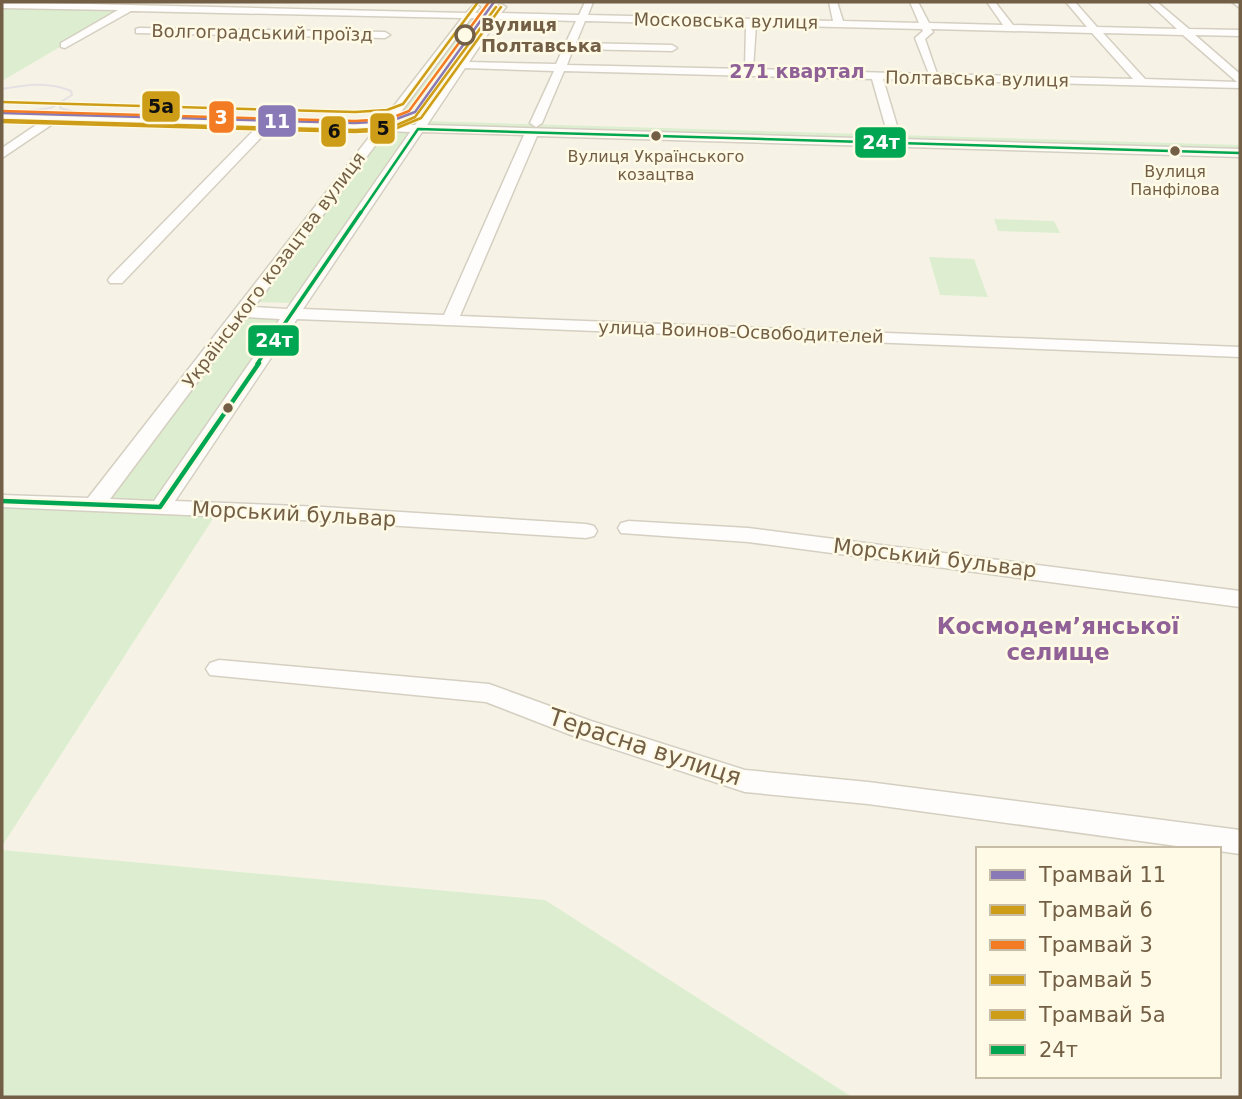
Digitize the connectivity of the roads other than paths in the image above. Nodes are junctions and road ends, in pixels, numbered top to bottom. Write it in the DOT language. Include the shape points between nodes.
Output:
graph roads {
  1 [pos="478,2"];
  2 [pos="505,2"];
  3 [pos="590,2"];
  4 [pos="833,2"];
  5 [pos="914,2"];
  6 [pos="991,2"];
  7 [pos="1070,2"];
  8 [pos="1152,2"];
  9 [pos="2,5"];
  10 [pos="129,8"];
  11 [pos="239,10"];
  12 [pos="468,15"];
  13 [pos="495,16"];
  14 [pos="582,18"];
  15 [pos="748,18"];
  16 [pos="839,24"];
  17 [pos="925,26"];
  18 [pos="1010,28"];
  19 [pos="1095,30"];
  20 [pos="139,31"];
  21 [pos="209,32"];
  22 [pos="1186,32"];
  23 [pos="1240,33"];
  24 [pos="385,36"];
  25 [pos="65,45"];
  26 [pos="570,46"];
  27 [pos="672,48"];
  28 [pos="461,65"];
  29 [pos="749,67"];
  30 [pos="561,68"];
  31 [pos="933,72"];
  32 [pos="877,76"];
  33 [pos="1240,79"];
  34 [pos="1142,83"];
  35 [pos="1240,85"];
  36 [pos="2,108"];
  37 [pos="60,114"];
  38 [pos="2,116"];
  39 [pos="272,120"];
  40 [pos="386,123"];
  41 [pos="421,124"];
  42 [pos="534,128"];
  43 [pos="895,138"];
  44 [pos="1240,144"];
  45 [pos="1172,147"];
  46 [pos="1240,153"];
  47 [pos="2,154"];
  48 [pos="116,280"];
  49 [pos="242,312"];
  50 [pos="292,314"];
  51 [pos="450,320"];
  52 [pos="1240,352"];
  53 [pos="2,501"];
  54 [pos="94,505"];
  55 [pos="160,508"];
  56 [pos="629,528"];
  57 [pos="586,531"];
  58 [pos="1240,599"];
  59 [pos="219,668"];
  60 [pos="1240,842"];
  1 -- 12 [label="street, Українського козацтва вулиця"];
  2 -- 13 [label="street, Українського козацтва вулиця"];
  3 -- 14 [label="street"];
  4 -- 16 [label="street"];
  5 -- 17 [label="street"];
  6 -- 18 [label="street"];
  7 -- 19 [label="street"];
  8 -- 22 [label="street"];
  9 -- 10 [label="street, Московська вулиця"];
  10 -- 11 [label="street, Московська вулиця"];
  10 -- 25 [label="street"];
  11 -- 12 [label="street, Московська вулиця"];
  11 -- 21 [label="street"];
  12 -- 13 [label="street, Московська вулиця"];
  12 -- 40 [label="street, Українського козацтва вулиця"];
  13 -- 14 [label="street, Московська вулиця"];
  13 -- 28 [label="street, Українського козацтва вулиця"];
  14 -- 15 [label="street, Московська вулиця"];
  14 -- 26 [label="street"];
  15 -- 16 [label="street, Московська вулиця"];
  15 -- 29 [label="street"];
  16 -- 17 [label="street, Московська вулиця"];
  17 -- 18 [label="street, Московська вулиця"];
  17 -- 31 [label="street" via="928,32 920,38"];
  18 -- 19 [label="street, Московська вулиця"];
  19 -- 22 [label="street, Московська вулиця"];
  19 -- 34 [label="street"];
  20 -- 21 [label="street, Волгоградський проїзд"];
  21 -- 24 [label="street, Волгоградський проїзд"];
  22 -- 23 [label="street, Московська вулиця"];
  22 -- 33 [label="street"];
  26 -- 27 [label="street"];
  26 -- 30 [label="street"];
  28 -- 30 [label="street, Полтавська вулиця"];
  28 -- 41 [label="street, Українського козацтва вулиця"];
  30 -- 32 [label="street, Полтавська вулиця"];
  30 -- 42 [label="street"];
  32 -- 34 [label="street, Полтавська вулиця"];
  32 -- 43 [label="street"];
  34 -- 35 [label="street, Полтавська вулиця"];
  36 -- 37 [label="street"];
  37 -- 38 [label="street"];
  37 -- 39 [label="street"];
  37 -- 47 [label="street"];
  39 -- 40 [label="street"];
  39 -- 48 [label="street"];
  40 -- 41 [label="street"];
  40 -- 49 [label="street, Українського козацтва вулиця"];
  41 -- 42 [label="street"];
  41 -- 50 [label="street, Українського козацтва вулиця"];
  42 -- 43 [label="street"];
  42 -- 51 [label="street"];
  43 -- 45 [label="street"];
  44 -- 45 [label="street"];
  45 -- 46 [label="street"];
  49 -- 50 [label="street, улица Воинов-Освободителей"];
  49 -- 54 [label="street, Українського козацтва вулиця"];
  50 -- 51 [label="street, улица Воинов-Освободителей"];
  50 -- 55 [label="street, Українського козацтва вулиця"];
  51 -- 52 [label="street, улица Воинов-Освободителей"];
  53 -- 54 [label="street, Морський бульвар"];
  54 -- 55 [label="street, Морський бульвар"];
  55 -- 57 [label="street, Морський бульвар"];
  56 -- 58 [label="street, Морський бульвар" via="830,544"];
  59 -- 60 [label="street, Терасна вулиця" via="489,693 581,728 745,780"];
}
